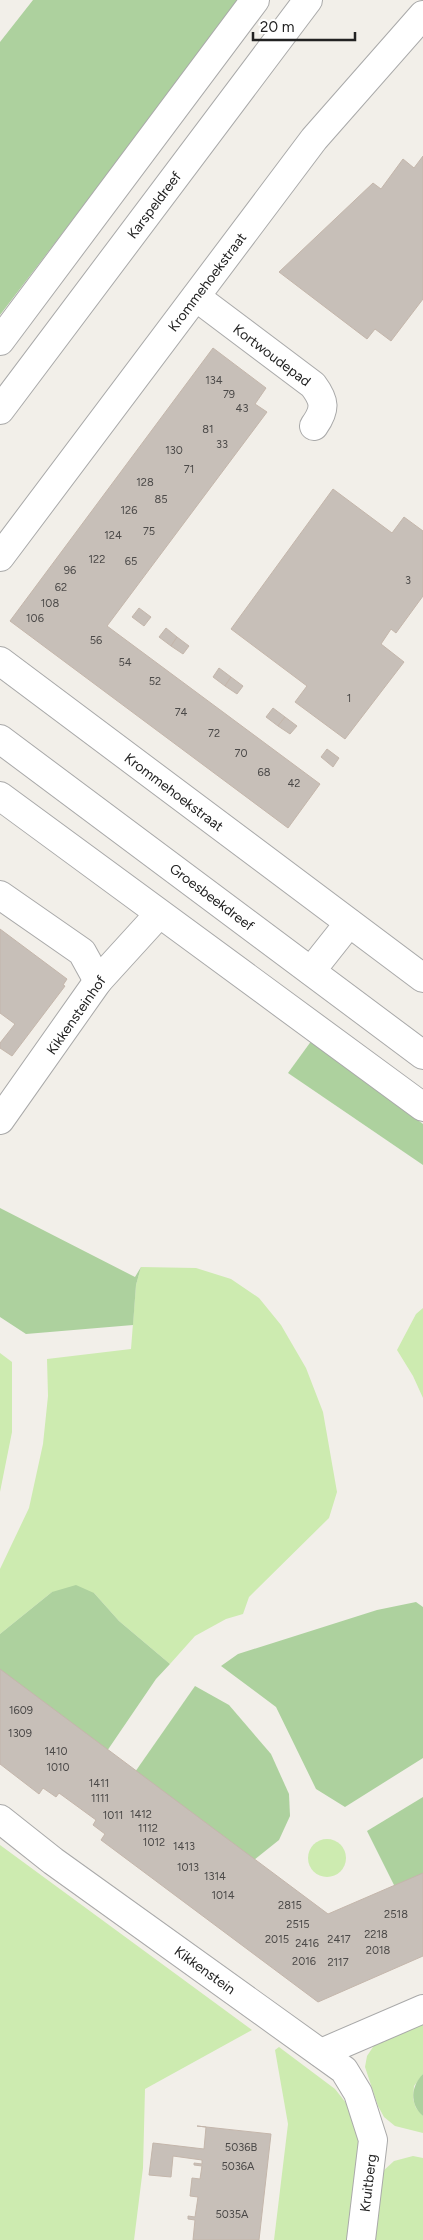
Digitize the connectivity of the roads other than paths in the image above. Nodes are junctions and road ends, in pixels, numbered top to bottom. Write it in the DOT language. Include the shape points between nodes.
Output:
graph roads {
  1 [pos="255,0"];
  2 [pos="308,0"];
  3 [pos="423,16"];
  4 [pos="196,297"];
  5 [pos="0,341"];
  6 [pos="0,410"];
  7 [pos="314,426"];
  8 [pos="0,557"];
  9 [pos="0,661"];
  10 [pos="0,739"];
  11 [pos="0,796"];
  12 [pos="0,894"];
  13 [pos="159,914"];
  14 [pos="349,923"];
  15 [pos="311,971"];
  16 [pos="423,978"];
  17 [pos="98,981"];
  18 [pos="423,1055"];
  19 [pos="423,1107"];
  20 [pos="0,1120"];
  21 [pos="0,1819"];
  22 [pos="423,2009"];
  23 [pos="321,2053"];
  24 [pos="361,2240"];
  1 -- 5 [label="street"];
  2 -- 6 [label="street, Karspeldreef"];
  3 -- 4 [label="street, Krommehoekstraat" via="314,139"];
  4 -- 7 [label="street, Kortwoudepad" via="313,385 323,407 322,415"];
  4 -- 8 [label="street, Krommehoekstraat"];
  9 -- 14 [label="street, Krommehoekstraat"];
  10 -- 15 [label="street, Groesbeekdreef"];
  11 -- 13 [label="street"];
  12 -- 17 [label="street" via="82,952"];
  13 -- 17 [label="street, Kikkensteinhof"];
  13 -- 19 [label="street"];
  14 -- 15 [label="street"];
  14 -- 16 [label="street, Krommehoekstraat"];
  15 -- 18 [label="street, Groesbeekdreef"];
  17 -- 20 [label="street, Kikkensteinhof"];
  21 -- 23 [label="street, Kikkenstein"];
  22 -- 23 [label="street"];
  23 -- 24 [label="street, Kruitberg" via="344,2070 358,2093 373,2140"];
}
